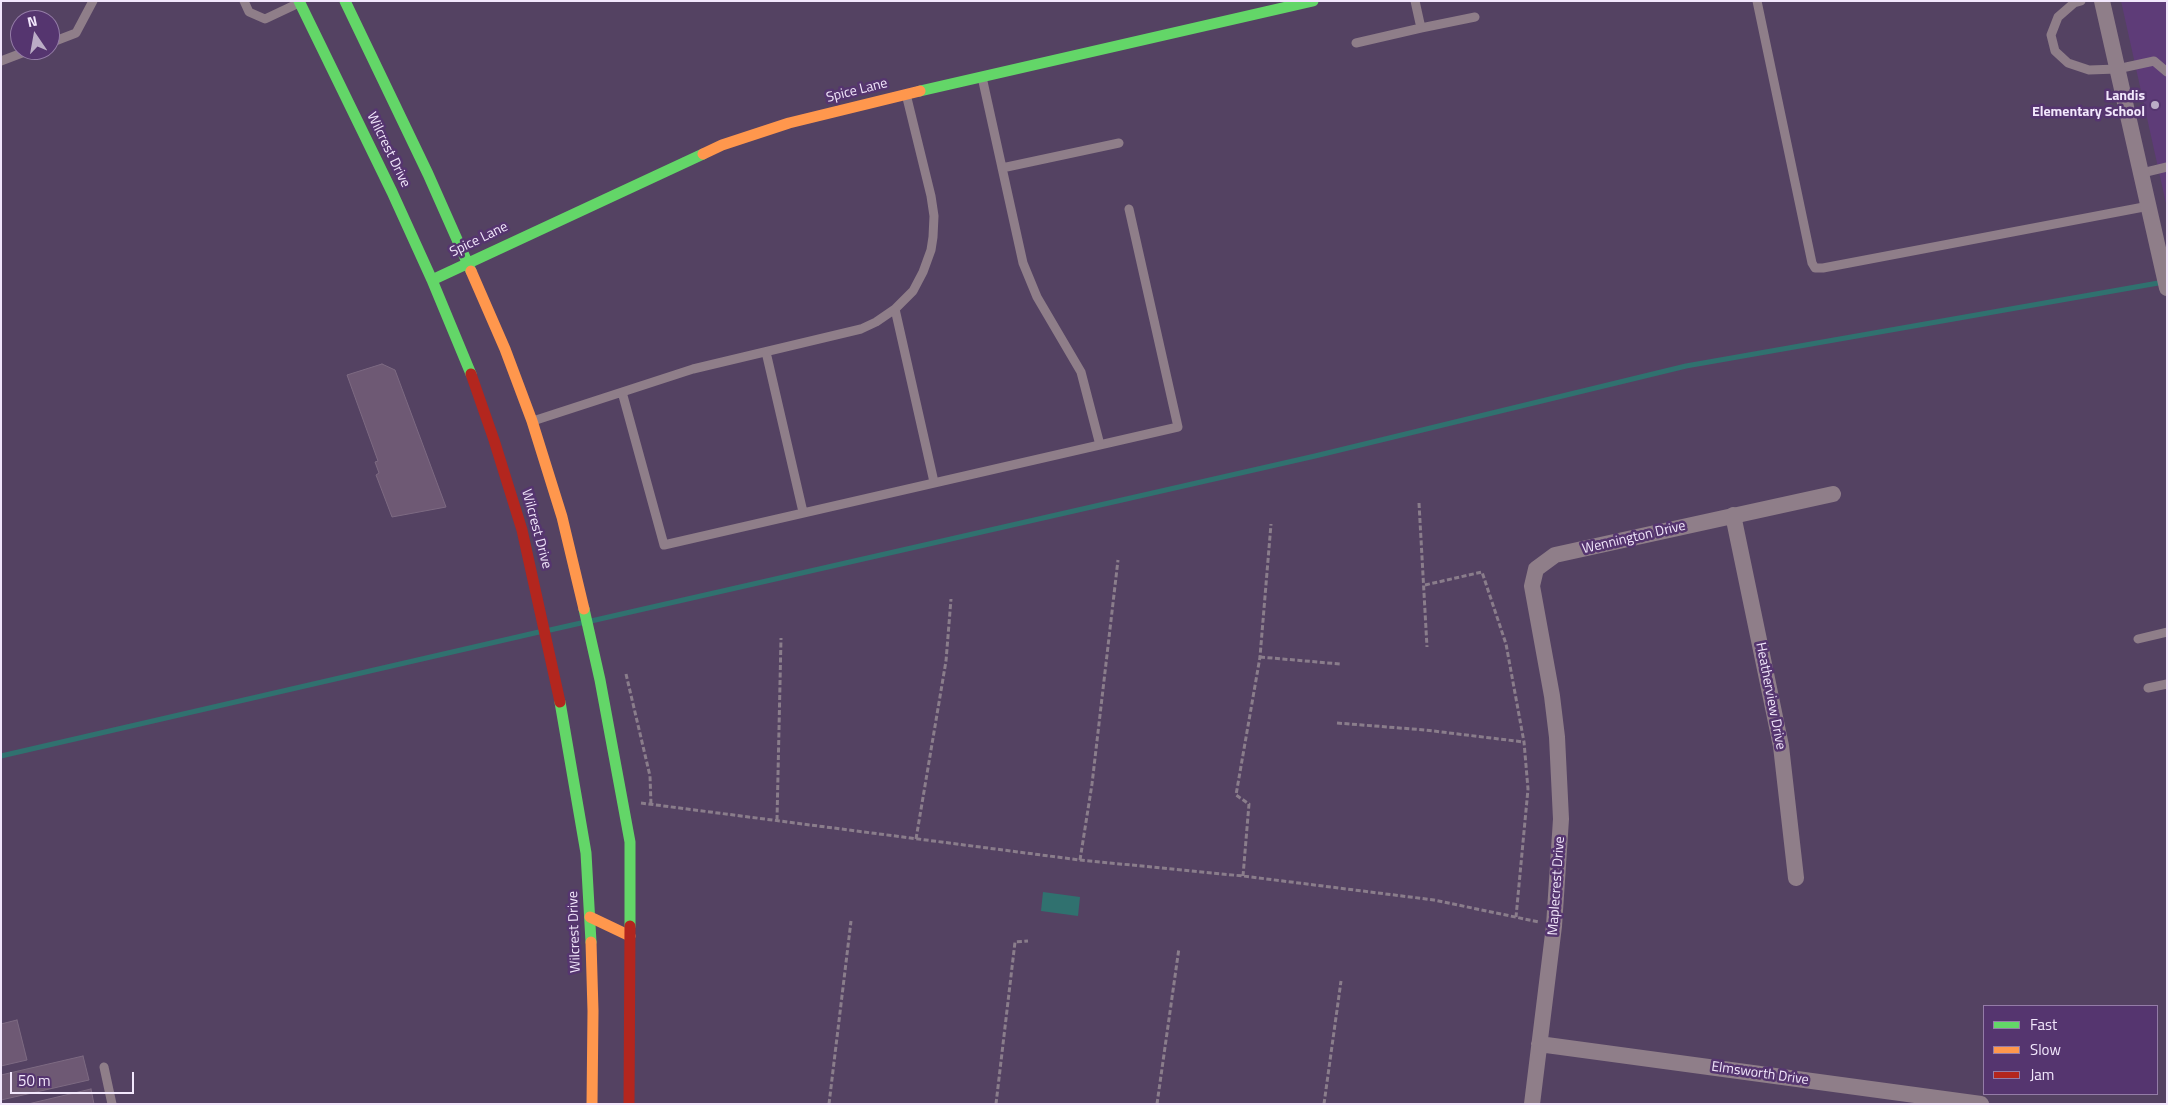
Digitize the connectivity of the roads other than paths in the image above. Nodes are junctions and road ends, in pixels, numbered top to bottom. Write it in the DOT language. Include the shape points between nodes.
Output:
graph roads {
  1 [pos="93,1"];
  2 [pos="244,1"];
  3 [pos="345,1"];
  4 [pos="1313,1"];
  5 [pos="1415,1"];
  6 [pos="1757,1"];
  7 [pos="2081,1"];
  8 [pos="2102,1"];
  9 [pos="300,2"];
  10 [pos="1475,17"];
  11 [pos="1421,28"];
  12 [pos="60,39"];
  13 [pos="1356,43"];
  14 [pos="2117,69"];
  15 [pos="2167,72"];
  16 [pos="982,76"];
  17 [pos="906,94"];
  18 [pos="1119,143"];
  19 [pos="2167,167"];
  20 [pos="1002,168"];
  21 [pos="2142,173"];
  22 [pos="2149,206"];
  23 [pos="1129,210"];
  24 [pos="467,262"];
  25 [pos="432,280"];
  26 [pos="2167,288"];
  27 [pos="895,310"];
  28 [pos="766,352"];
  29 [pos="622,392"];
  30 [pos="532,421"];
  31 [pos="1100,445"];
  32 [pos="934,482"];
  33 [pos="1833,494"];
  34 [pos="804,512"];
  35 [pos="1733,515"];
  36 [pos="2167,632"];
  37 [pos="2138,639"];
  38 [pos="1547,667"];
  39 [pos="2167,684"];
  40 [pos="2148,688"];
  41 [pos="1796,878"];
  42 [pos="590,917"];
  43 [pos="630,936"];
  44 [pos="1540,1044"];
  45 [pos="104,1067"];
  46 [pos="112,1104"];
  47 [pos="592,1104"];
  48 [pos="629,1104"];
  49 [pos="1532,1104"];
  50 [pos="1981,1104"];
  1 -- 12 [label="lane" via="76,33"];
  2 -- 9 [label="lane" via="249,12 265,19"];
  3 -- 24 [label="main road, Wilcrest Drive"];
  4 -- 16 [label="main road, Spice Lane"];
  5 -- 11 [label="lane"];
  6 -- 22 [label="lane" via="1815,268"];
  7 -- 14 [label="lane" via="2058,17 2051,35 2055,52 2068,63 2089,70"];
  8 -- 14 [label="street"];
  9 -- 25 [label="main road, Wilcrest Drive"];
  10 -- 11 [label="lane"];
  11 -- 13 [label="lane"];
  14 -- 15 [label="lane" via="2154,61"];
  14 -- 21 [label="street"];
  16 -- 17 [label="main road, Spice Lane"];
  16 -- 20 [label="lane"];
  17 -- 24 [label="main road, Spice Lane" via="789,123 722,145"];
  17 -- 27 [label="lane" via="931,196 933,237 923,272 913,291"];
  18 -- 20 [label="lane"];
  19 -- 21 [label="lane"];
  20 -- 31 [label="lane" via="1023,263 1030,282 1081,372"];
  21 -- 22 [label="street"];
  22 -- 26 [label="street"];
  23 -- 31 [label="lane" via="1178,427"];
  24 -- 25 [label="main road, Spice Lane"];
  24 -- 30 [label="main road, Wilcrest Drive"];
  25 -- 42 [label="main road, Wilcrest Drive" via="468,367 506,474 537,590 586,853"];
  27 -- 28 [label="lane" via="861,329"];
  27 -- 32 [label="lane"];
  28 -- 29 [label="lane" via="694,369"];
  28 -- 34 [label="lane"];
  29 -- 30 [label="lane"];
  29 -- 34 [label="lane" via="664,545"];
  30 -- 43 [label="main road, Wilcrest Drive" via="562,517 578,583 624,806 630,842"];
  31 -- 32 [label="lane"];
  32 -- 34 [label="lane"];
  33 -- 35 [label="street, Wennington Drive"];
  35 -- 38 [label="street, Wennington Drive" via="1555,555 1536,569 1532,586"];
  35 -- 41 [label="street, Heatherview Drive" via="1780,746"];
  36 -- 37 [label="lane"];
  38 -- 44 [label="street, Maplecrest Drive" via="1557,736 1561,819 1554,926"];
  39 -- 40 [label="lane"];
  42 -- 43 [label="main road"];
  42 -- 47 [label="main road, Wilcrest Drive"];
  43 -- 48 [label="main road, Wilcrest Drive"];
  44 -- 49 [label="street, Maplecrest Drive"];
  44 -- 50 [label="street, Elmsworth Drive"];
  45 -- 46 [label="lane"];
}
